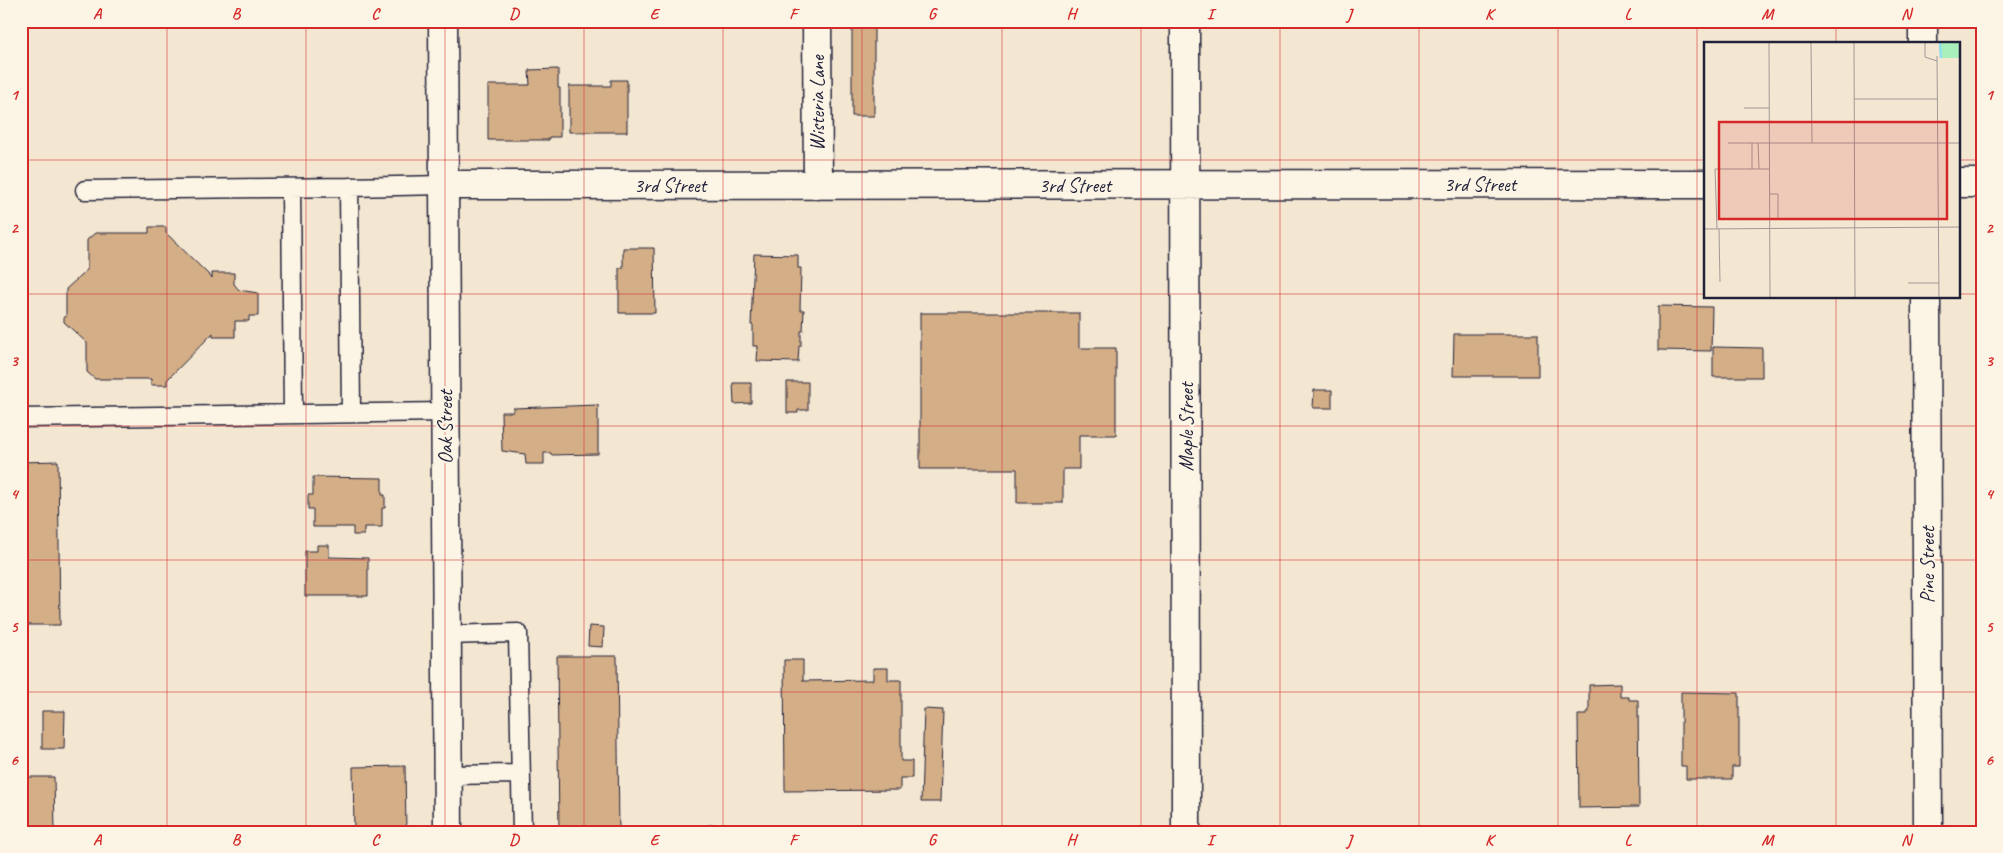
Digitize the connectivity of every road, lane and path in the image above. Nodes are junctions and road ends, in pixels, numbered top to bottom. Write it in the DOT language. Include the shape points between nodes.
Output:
graph roads {
  1 [pos="443,21"];
  2 [pos="817,21"];
  3 [pos="1185,21"];
  4 [pos="1923,21"];
  5 [pos="1923,42"];
  6 [pos="1960,183"];
  7 [pos="1982,183"];
  8 [pos="1185,184"];
  9 [pos="1704,184"];
  10 [pos="444,185"];
  11 [pos="818,185"];
  12 [pos="349,187"];
  13 [pos="291,188"];
  14 [pos="85,190"];
  15 [pos="1926,299"];
  16 [pos="445,412"];
  17 [pos="351,413"];
  18 [pos="292,414"];
  19 [pos="21,418"];
  20 [pos="446,635"];
  21 [pos="521,774"];
  22 [pos="448,775"];
  23 [pos="448,832"];
  24 [pos="522,832"];
  25 [pos="1186,832"];
  26 [pos="1928,832"];
  1 -- 10 [label="street, Oak Street"];
  2 -- 11 [label="street, Wisteria Lane"];
  3 -- 8 [label="street, Maple Street"];
  4 -- 5 [label="street"];
  6 -- 7 [label="street"];
  8 -- 9 [label="street, 3rd Street"];
  8 -- 11 [label="street, 3rd Street"];
  8 -- 25 [label="street, Maple Street"];
  10 -- 11 [label="street, 3rd Street"];
  10 -- 12 [label="lane"];
  10 -- 16 [label="street, Oak Street"];
  12 -- 13 [label="lane"];
  12 -- 17 [label="lane"];
  13 -- 14 [label="lane"];
  13 -- 18 [label="lane"];
  15 -- 26 [label="street, Pine Street"];
  16 -- 17 [label="lane"];
  16 -- 20 [label="street, Oak Street"];
  17 -- 18 [label="lane"];
  18 -- 19 [label="lane"];
  20 -- 21 [label="lane" via="518,633"];
  20 -- 22 [label="street, Oak Street"];
  21 -- 22 [label="lane"];
  21 -- 24 [label="lane"];
  22 -- 23 [label="street, Oak Street"];
}
